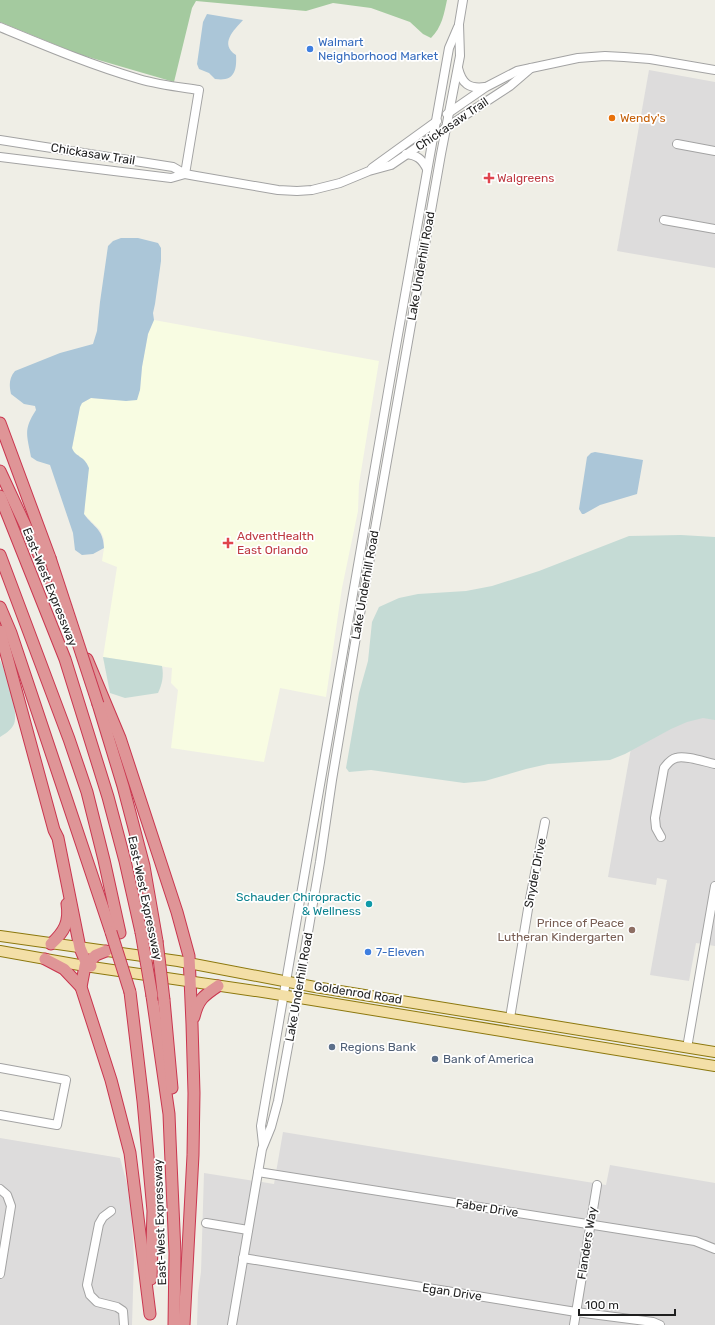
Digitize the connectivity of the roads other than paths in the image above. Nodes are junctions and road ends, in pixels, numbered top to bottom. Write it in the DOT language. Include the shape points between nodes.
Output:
graph roads {
  1 [pos="463,0"];
  2 [pos="459,24"];
  3 [pos="0,27"];
  4 [pos="458,68"];
  5 [pos="531,68"];
  6 [pos="715,70"];
  7 [pos="486,87"];
  8 [pos="449,113"];
  9 [pos="435,122"];
  10 [pos="446,128"];
  11 [pos="432,137"];
  12 [pos="0,140"];
  13 [pos="677,144"];
  14 [pos="715,151"];
  15 [pos="406,154"];
  16 [pos="0,157"];
  17 [pos="427,169"];
  18 [pos="369,171"];
  19 [pos="185,174"];
  20 [pos="664,220"];
  21 [pos="715,229"];
  22 [pos="394,357"];
  23 [pos="400,383"];
  24 [pos="0,423"];
  25 [pos="378,445"];
  26 [pos="0,471"];
  27 [pos="385,473"];
  28 [pos="0,496"];
  29 [pos="0,555"];
  30 [pos="0,607"];
  31 [pos="0,631"];
  32 [pos="344,643"];
  33 [pos="354,649"];
  34 [pos="342,652"];
  35 [pos="715,764"];
  36 [pos="545,822"];
  37 [pos="54,830"];
  38 [pos="661,837"];
  39 [pos="715,886"];
  40 [pos="713,905"];
  41 [pos="115,932"];
  42 [pos="0,936"];
  43 [pos="51,944"];
  44 [pos="80,948"];
  45 [pos="0,951"];
  46 [pos="106,951"];
  47 [pos="45,959"];
  48 [pos="190,963"];
  49 [pos="88,965"];
  50 [pos="285,981"];
  51 [pos="190,982"];
  52 [pos="299,984"];
  53 [pos="218,986"];
  54 [pos="81,987"];
  55 [pos="283,995"];
  56 [pos="297,997"];
  57 [pos="510,1018"];
  58 [pos="192,1024"];
  59 [pos="471,1026"];
  60 [pos="577,1030"];
  61 [pos="527,1035"];
  62 [pos="687,1048"];
  63 [pos="715,1052"];
  64 [pos="646,1055"];
  65 [pos="715,1058"];
  66 [pos="694,1063"];
  67 [pos="715,1066"];
  68 [pos="0,1068"];
  69 [pos="169,1114"];
  70 [pos="0,1115"];
  71 [pos="263,1144"];
  72 [pos="258,1172"];
  73 [pos="597,1185"];
  74 [pos="0,1189"];
  75 [pos="111,1211"];
  76 [pos="206,1223"];
  77 [pos="590,1224"];
  78 [pos="248,1230"];
  79 [pos="715,1249"];
  80 [pos="243,1258"];
  81 [pos="0,1274"];
  82 [pos="576,1312"];
  83 [pos="150,1319"];
  84 [pos="124,1325"];
  85 [pos="174,1325"];
  86 [pos="184,1325"];
  87 [pos="232,1325"];
  88 [pos="574,1325"];
  89 [pos="660,1325"];
  1 -- 2 [label="street, Lake Underhill Road"];
  2 -- 4 [label="street, Lake Underhill Road"];
  2 -- 9 [label="street, Lake Underhill Road" via="449,48"];
  3 -- 19 [label="street" via="74,58 139,79 199,90"];
  4 -- 7 [label="street" via="462,79 469,86"];
  4 -- 8 [label="street, Lake Underhill Road"];
  5 -- 6 [label="street, Chickasaw Trail" via="578,58 605,56 650,59"];
  5 -- 7 [label="street, Chickasaw Trail" via="517,71"];
  5 -- 10 [label="street, Chickasaw Trail" via="510,86"];
  7 -- 8 [label="street, Chickasaw Trail"];
  8 -- 9 [label="street, Chickasaw Trail"];
  8 -- 10 [label="street, Lake Underhill Road"];
  9 -- 11 [label="street, Lake Underhill Road"];
  9 -- 18 [label="street, Chickasaw Trail"];
  10 -- 11 [label="street, Chickasaw Trail"];
  10 -- 23 [label="street, Lake Underhill Road"];
  11 -- 15 [label="street, Chickasaw Trail"];
  11 -- 17 [label="street, Lake Underhill Road"];
  12 -- 19 [label="street, Chickasaw Trail" via="173,167"];
  13 -- 14 [label="street"];
  15 -- 17 [label="street" via="418,156"];
  15 -- 18 [label="street, Chickasaw Trail" via="391,164"];
  16 -- 19 [label="street, Chickasaw Trail" via="171,178"];
  17 -- 22 [label="street, Lake Underhill Road"];
  18 -- 19 [label="street, Chickasaw Trail" via="329,187 297,191"];
  20 -- 21 [label="street"];
  22 -- 23 [label="street"];
  22 -- 25 [label="street, Lake Underhill Road"];
  23 -- 27 [label="street, Lake Underhill Road"];
  24 -- 69 [label="highway, bridge" via="50,558 98,704 144,866 164,1000 172,1093"];
  25 -- 27 [label="street"];
  25 -- 32 [label="street, Lake Underhill Road"];
  26 -- 48 [label="highway" via="96,679 120,738 177,912"];
  27 -- 33 [label="street, Lake Underhill Road"];
  28 -- 69 [label="highway, East-West Expressway, bridge" via="65,659 108,797 141,932"];
  29 -- 41 [label="highway, East-West Expressway" via="87,792 104,860"];
  30 -- 41 [label="highway"];
  31 -- 37 [label="highway"];
  32 -- 33 [label="street"];
  32 -- 34 [label="street, Lake Underhill Road"];
  33 -- 34 [label="street"];
  33 -- 52 [label="street, Lake Underhill Road"];
  34 -- 50 [label="street, Lake Underhill Road"];
  35 -- 38 [label="street" via="682,757 668,762 664,768 655,818 656,828"];
  36 -- 57 [label="street, Snyder Drive"];
  37 -- 43 [label="highway" via="68,913 62,933"];
  37 -- 44 [label="highway" via="58,838"];
  39 -- 40 [label="street"];
  40 -- 62 [label="street"];
  41 -- 83 [label="highway, East-West Expressway, bridge" via="130,992 153,1211"];
  42 -- 43 [label="main road, Goldenrod Road"];
  43 -- 44 [label="main road, Goldenrod Road"];
  44 -- 46 [label="main road, Goldenrod Road"];
  44 -- 49 [label="highway"];
  45 -- 47 [label="main road, Goldenrod Road"];
  46 -- 48 [label="main road, Goldenrod Road"];
  46 -- 49 [label="highway" via="96,955"];
  47 -- 49 [label="main road, Goldenrod Road"];
  47 -- 54 [label="highway" via="64,969"];
  48 -- 50 [label="main road, Goldenrod Road"];
  48 -- 51 [label="highway"];
  49 -- 51 [label="main road, Goldenrod Road"];
  49 -- 54 [label="highway"];
  50 -- 52 [label="main road, Goldenrod Road"];
  50 -- 55 [label="street, Lake Underhill Road"];
  51 -- 53 [label="main road, Goldenrod Road"];
  51 -- 58 [label="highway"];
  52 -- 56 [label="street, Lake Underhill Road"];
  52 -- 57 [label="main road, Goldenrod Road"];
  53 -- 55 [label="main road, Goldenrod Road"];
  53 -- 58 [label="highway" via="199,1002"];
  54 -- 83 [label="highway" via="111,1080 130,1153"];
  55 -- 56 [label="main road, Goldenrod Road"];
  55 -- 71 [label="street, Lake Underhill Road" via="260,1126"];
  56 -- 59 [label="main road, Goldenrod Road"];
  56 -- 71 [label="street, Lake Underhill Road" via="278,1101 271,1128"];
  57 -- 59 [label="main road" via="498,1026"];
  57 -- 60 [label="main road, Goldenrod Road"];
  58 -- 86 [label="highway" via="193,1155"];
  59 -- 61 [label="main road, Goldenrod Road"];
  60 -- 61 [label="main road" via="573,1035 540,1029"];
  60 -- 62 [label="main road, Goldenrod Road"];
  61 -- 64 [label="main road, Goldenrod Road"];
  62 -- 63 [label="main road, Goldenrod Road"];
  62 -- 64 [label="main road" via="673,1055 661,1052"];
  64 -- 66 [label="main road, Goldenrod Road"];
  65 -- 66 [label="main road" via="703,1056 697,1058"];
  66 -- 67 [label="main road, Goldenrod Road"];
  68 -- 70 [label="street" via="66,1080 57,1125"];
  69 -- 85 [label="highway, East-West Expressway" via="175,1253"];
  71 -- 72 [label="street, Lake Underhill Road"];
  72 -- 77 [label="street, Faber Drive"];
  72 -- 78 [label="street, Lake Underhill Road"];
  73 -- 77 [label="street, Flanders Way"];
  74 -- 81 [label="street" via="7,1195 11,1206"];
  75 -- 84 [label="street" via="99,1224 87,1285 90,1295 97,1302 123,1311"];
  76 -- 78 [label="street"];
  77 -- 79 [label="street, Faber Drive" via="696,1241"];
  77 -- 82 [label="street, Flanders Way"];
  78 -- 80 [label="street, Lake Underhill Road"];
  80 -- 82 [label="street, Egan Drive"];
  80 -- 87 [label="street, Lake Underhill Road"];
  82 -- 88 [label="street, Flanders Way"];
  82 -- 89 [label="street, Egan Drive"];
}
